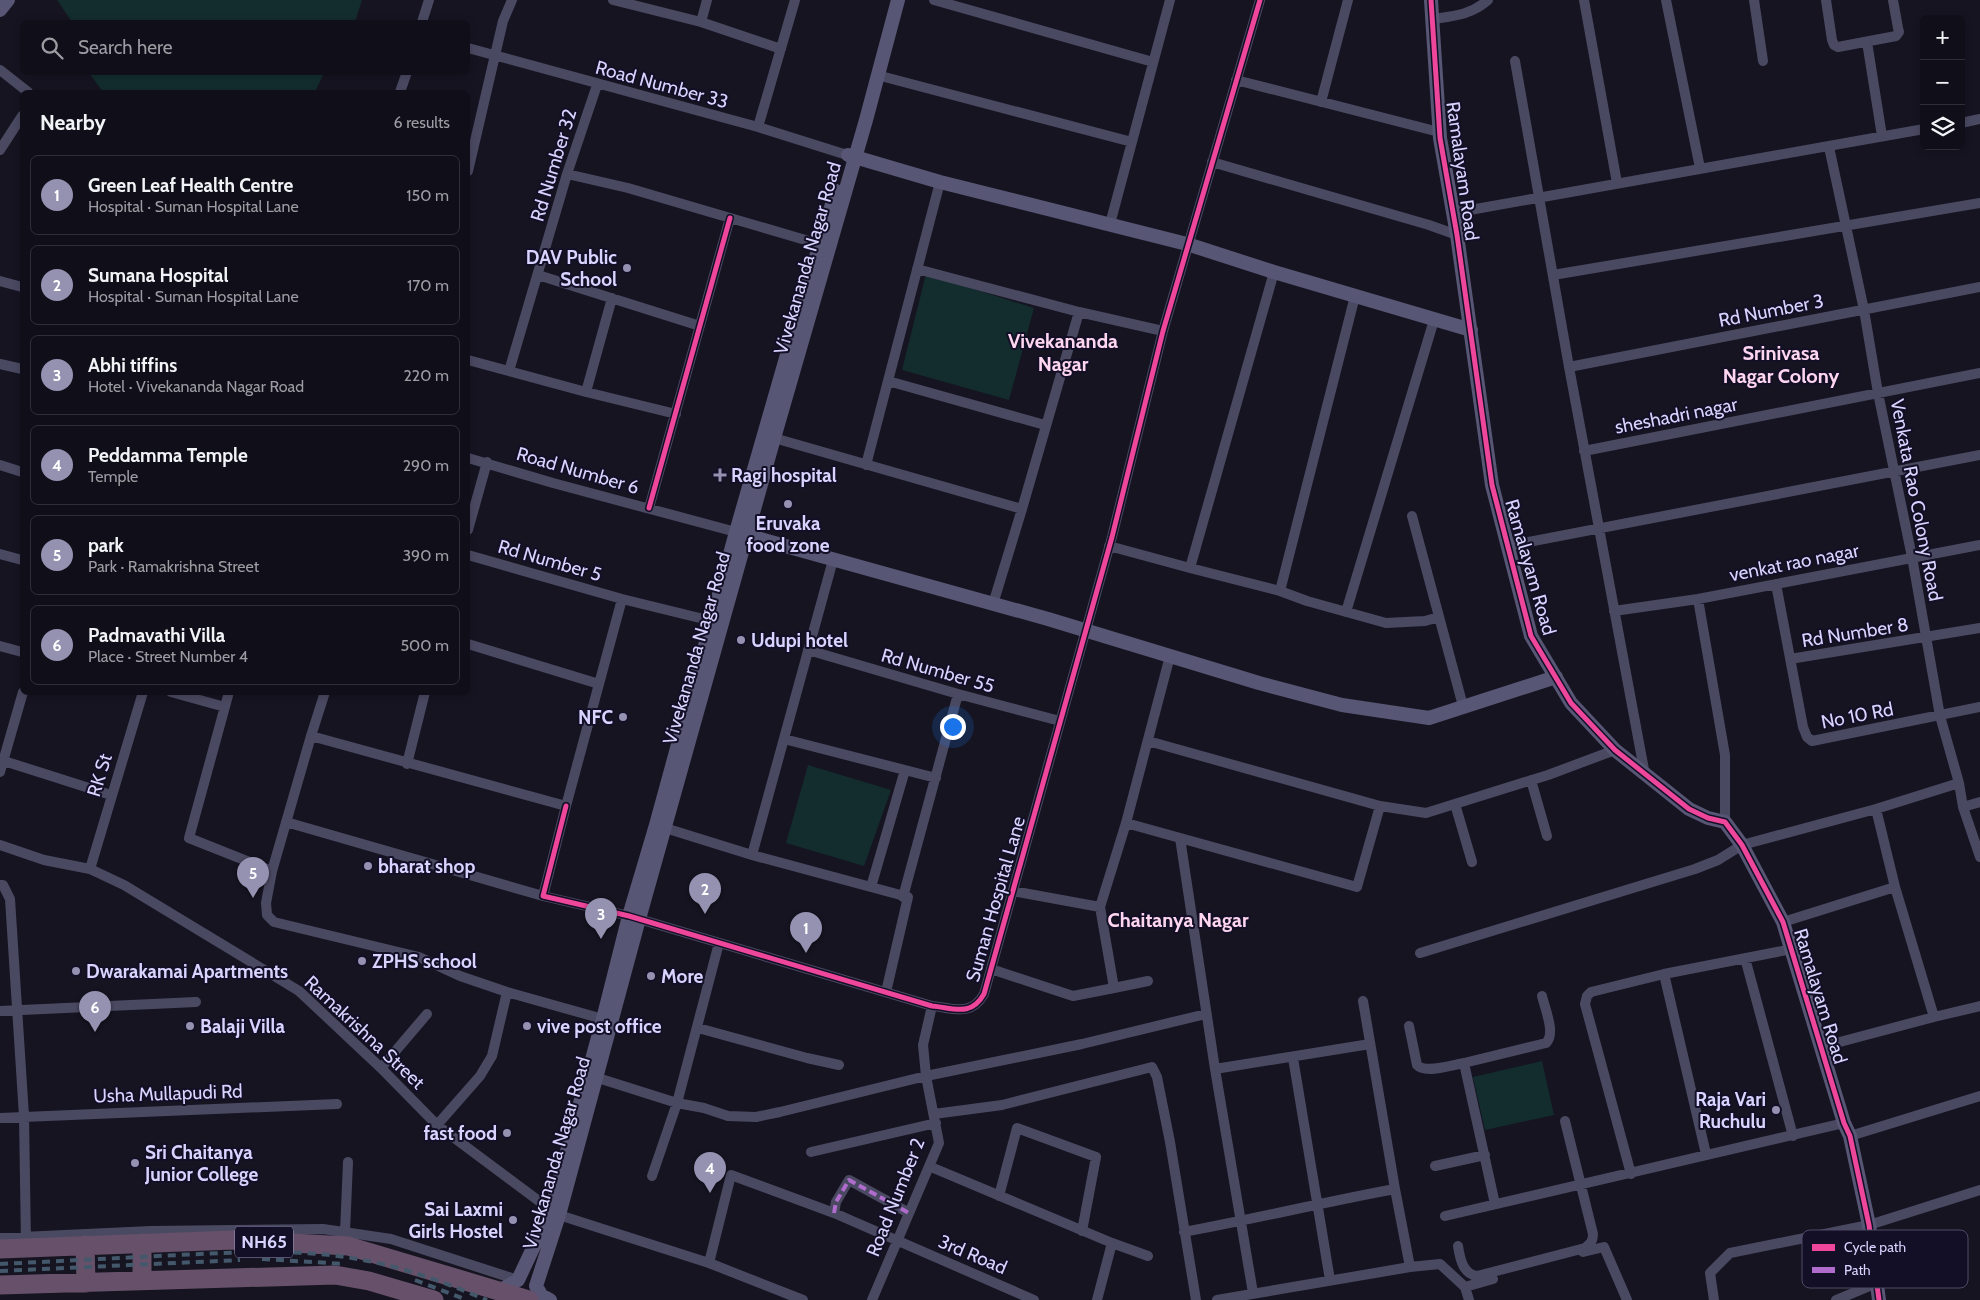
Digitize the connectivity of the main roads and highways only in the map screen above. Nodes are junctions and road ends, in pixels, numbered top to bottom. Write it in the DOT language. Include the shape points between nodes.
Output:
graph roads {
  1 [pos="142,1243"];
  2 [pos="85,1245"];
  3 [pos="0,1249"];
  4 [pos="142,1281"];
  5 [pos="86,1283"];
  6 [pos="0,1285"];
  7 [pos="434,1300"];
  8 [pos="529,1300"];
  1 -- 2 [label="highway, NH65"];
  1 -- 4 [label="highway"];
  1 -- 8 [label="highway, NH65" via="234,1240 380,1246"];
  2 -- 3 [label="highway, NH65" via="26,1243"];
  2 -- 5 [label="highway"];
  4 -- 5 [label="highway, NH65"];
  4 -- 7 [label="highway, NH65" via="335,1275 370,1280"];
  5 -- 6 [label="highway, NH65"];
}
